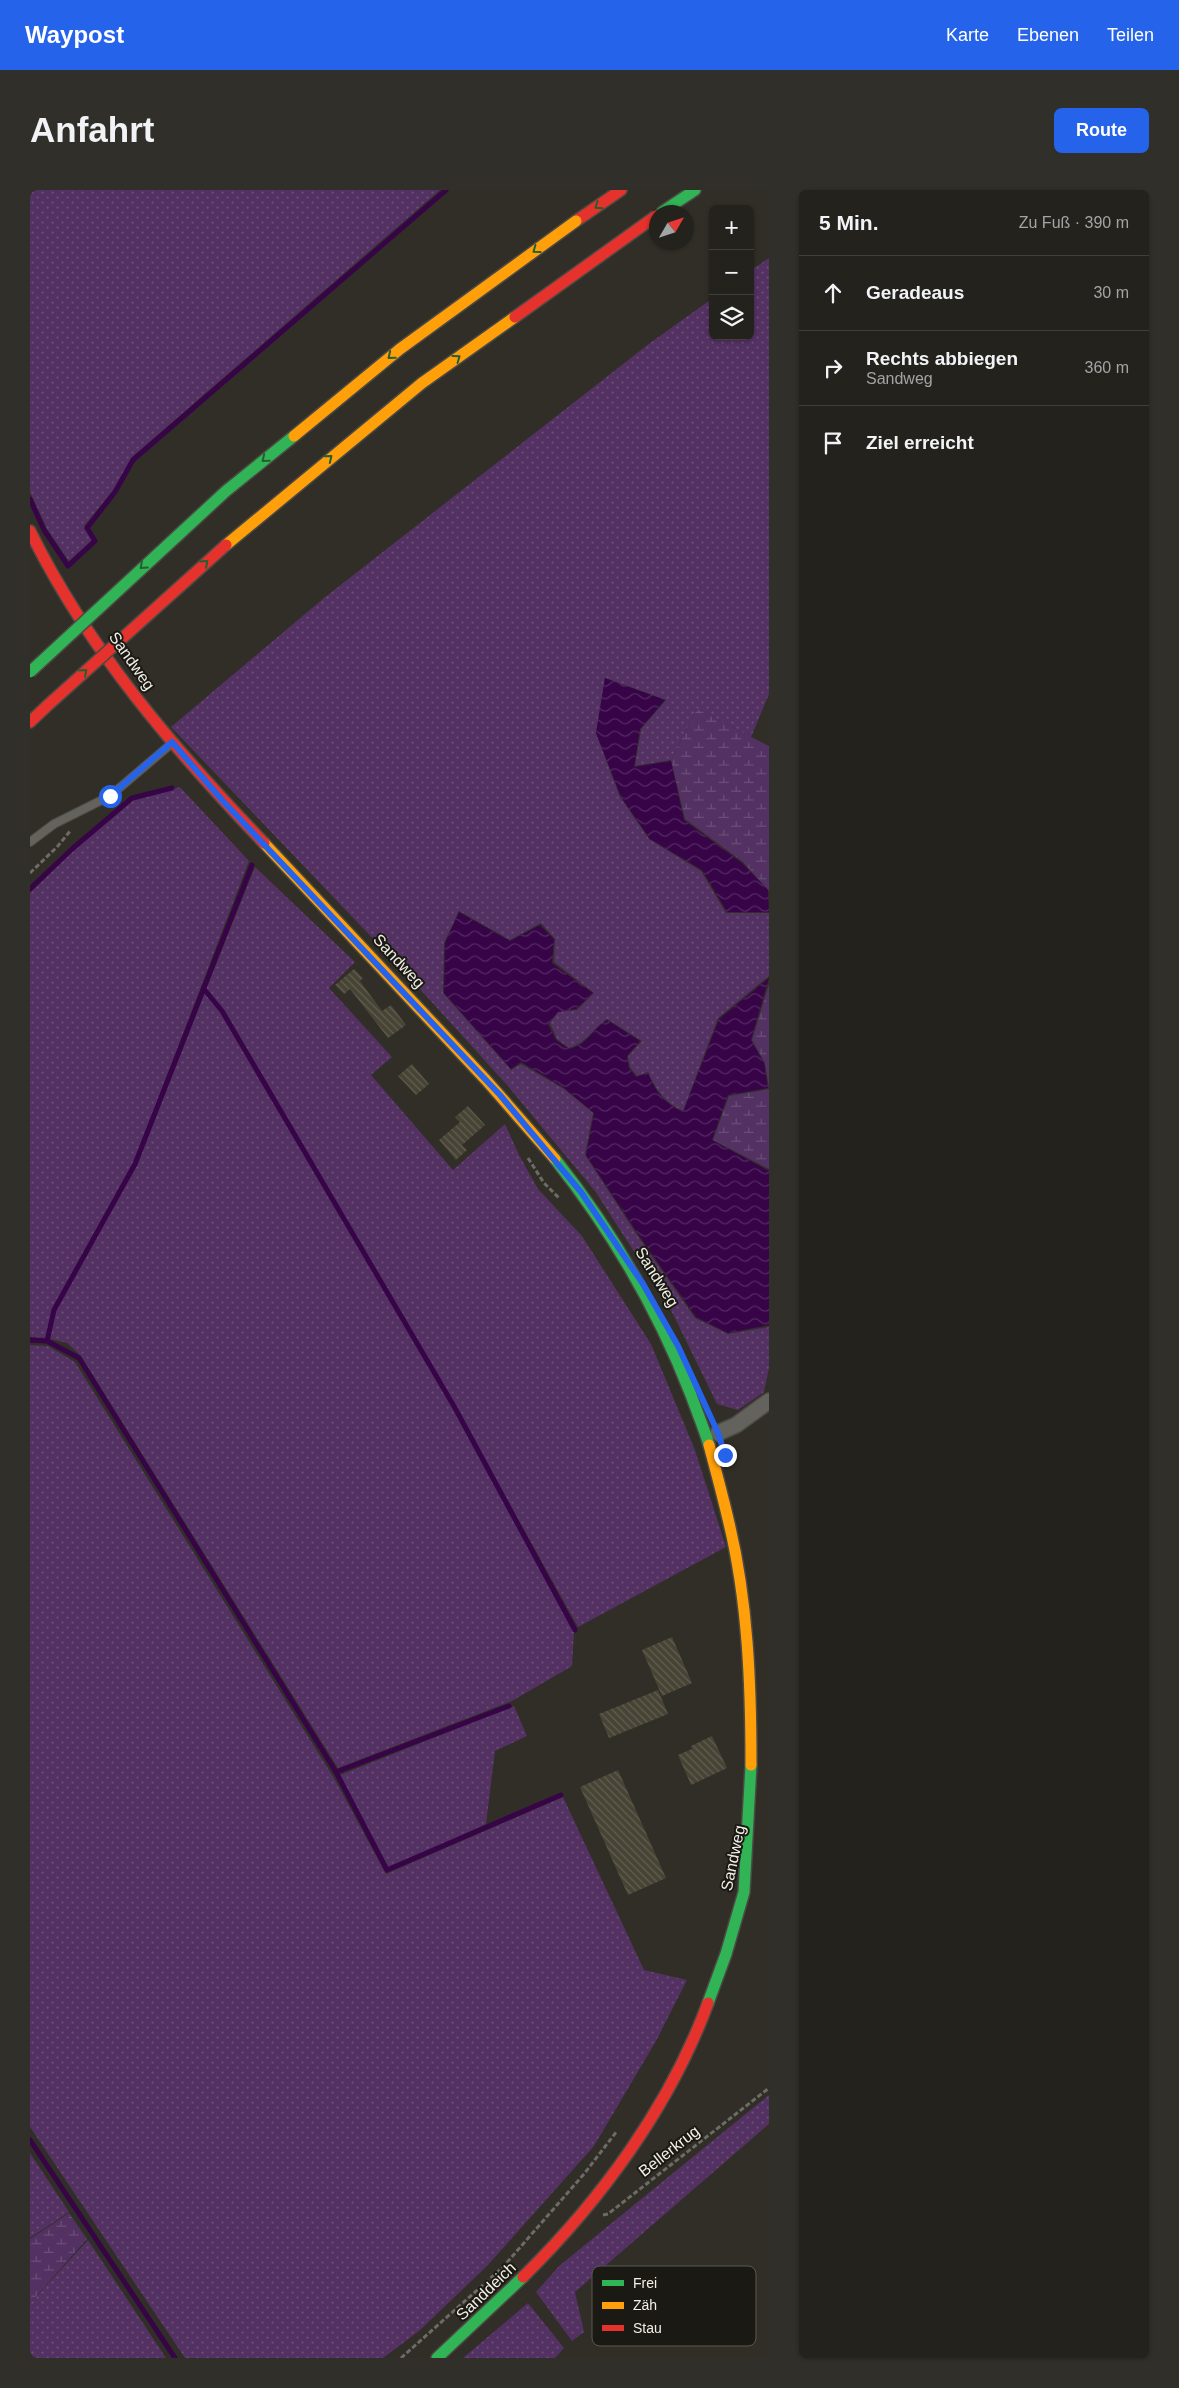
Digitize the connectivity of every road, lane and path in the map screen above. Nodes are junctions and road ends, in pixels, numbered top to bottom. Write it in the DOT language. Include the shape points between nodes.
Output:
graph roads {
  1 [pos="621,190"];
  2 [pos="695,190"];
  3 [pos="672,205"];
  4 [pos="649,221"];
  5 [pos="30,531"];
  6 [pos="30,672"];
  7 [pos="30,722"];
  8 [pos="172,742"];
  9 [pos="87,809"];
  10 [pos="30,842"];
  11 [pos="30,873"];
  12 [pos="525,1152"];
  13 [pos="561,1200"];
  14 [pos="769,1401"];
  15 [pos="718,1433"];
  16 [pos="723,1448"];
  17 [pos="761,1806"];
  18 [pos="769,2088"];
  19 [pos="618,2130"];
  20 [pos="578,2220"];
  21 [pos="555,2246"];
  22 [pos="401,2358"];
  23 [pos="437,2358"];
  1 -- 6 [label="main road, one-way, bridge" via="400,349 226,491"];
  2 -- 3 [label="main road"];
  7 -- 4 [label="main road, one-way, bridge" via="254,520 422,383"];
  5 -- 8 [label="main road, Sandweg" via="65,594 136,698"];
  8 -- 9 [label="lane" via="110,796"];
  8 -- 15 [label="main road, Sandweg" via="222,800 500,1095 581,1192 643,1284 678,1346"];
  9 -- 10 [label="lane" via="54,824"];
  9 -- 11 [label="path" via="57,847"];
  12 -- 13 [label="path" via="544,1182"];
  14 -- 15 [label="street" via="736,1425"];
  15 -- 16 [label="main road, Sandweg"];
  17 -- 20 [label="main road, Sandweg" via="755,1851 734,1932 698,2029 653,2116 611,2179"];
  18 -- 20 [label="path, Bellerkrug" via="608,2214"];
  19 -- 22 [label="path" via="579,2181 503,2266"];
  20 -- 21 [label="main road, Sandweg"];
  21 -- 23 [label="main road, Sanddeich"];
}
